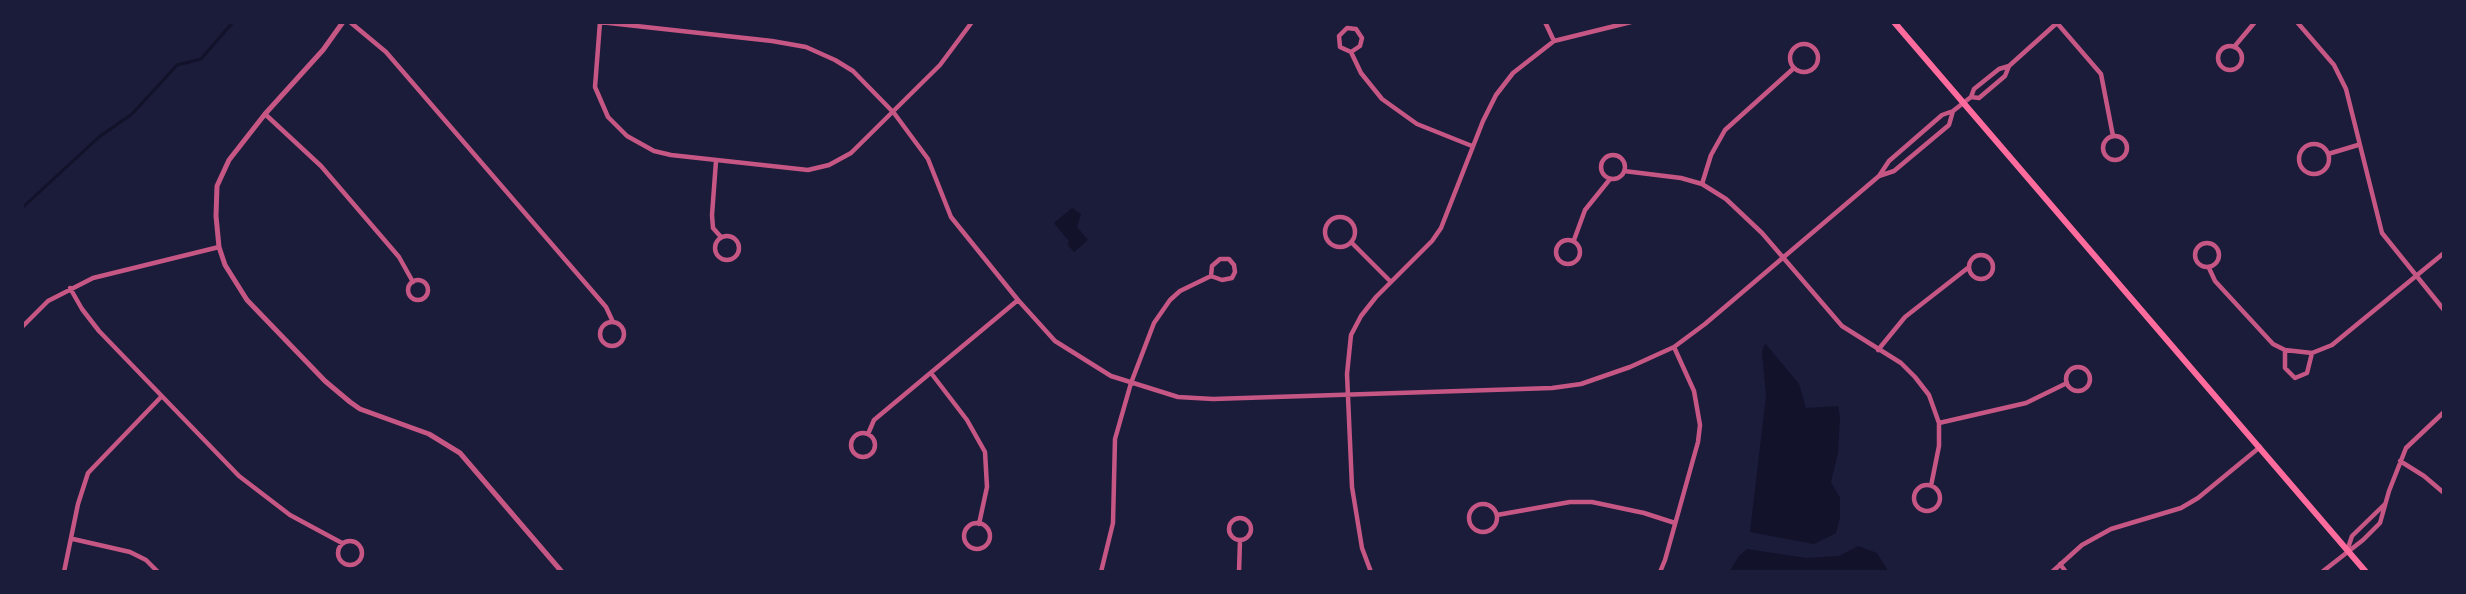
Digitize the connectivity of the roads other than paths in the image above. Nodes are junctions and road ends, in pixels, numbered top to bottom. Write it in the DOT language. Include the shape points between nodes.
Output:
graph roads {
  1 [pos="343,22"];
  2 [pos="350,22"];
  3 [pos="600,22"];
  4 [pos="972,22"];
  5 [pos="1545,22"];
  6 [pos="1631,22"];
  7 [pos="1894,22"];
  8 [pos="2255,22"];
  9 [pos="2297,22"];
  10 [pos="2057,23"];
  11 [pos="1554,41"];
  12 [pos="2234,47"];
  13 [pos="1351,52"];
  14 [pos="2009,66"];
  15 [pos="1794,68"];
  16 [pos="1971,97"];
  17 [pos="1962,104"];
  18 [pos="1953,111"];
  19 [pos="894,113"];
  20 [pos="265,114"];
  21 [pos="2113,136"];
  22 [pos="2358,145"];
  23 [pos="1472,146"];
  24 [pos="2328,154"];
  25 [pos="716,161"];
  26 [pos="1624,171"];
  27 [pos="1879,176"];
  28 [pos="1610,179"];
  29 [pos="1701,184"];
  30 [pos="721,237"];
  31 [pos="1574,240"];
  32 [pos="1351,242"];
  33 [pos="219,247"];
  34 [pos="2444,253"];
  35 [pos="1782,256"];
  36 [pos="1969,267"];
  37 [pos="2209,268"];
  38 [pos="1211,276"];
  39 [pos="2415,276"];
  40 [pos="413,282"];
  41 [pos="1390,282"];
  42 [pos="70,288"];
  43 [pos="1018,300"];
  44 [pos="2444,310"];
  45 [pos="613,322"];
  46 [pos="22,327"];
  47 [pos="1674,347"];
  48 [pos="1878,350"];
  49 [pos="2284,350"];
  50 [pos="2312,353"];
  51 [pos="931,373"];
  52 [pos="1131,383"];
  53 [pos="2067,383"];
  54 [pos="1348,395"];
  55 [pos="161,396"];
  56 [pos="2444,412"];
  57 [pos="1939,423"];
  58 [pos="868,434"];
  59 [pos="2260,447"];
  60 [pos="2400,461"];
  61 [pos="1931,486"];
  62 [pos="2444,493"];
  63 [pos="2385,504"];
  64 [pos="1497,516"];
  65 [pos="1675,523"];
  66 [pos="979,524"];
  67 [pos="73,539"];
  68 [pos="1240,540"];
  69 [pos="342,543"];
  70 [pos="2347,552"];
  71 [pos="2060,564"];
  72 [pos="64,572"];
  73 [pos="158,572"];
  74 [pos="562,572"];
  75 [pos="1101,572"];
  76 [pos="1239,572"];
  77 [pos="1371,572"];
  78 [pos="1660,572"];
  79 [pos="2052,572"];
  80 [pos="2066,572"];
  81 [pos="2322,572"];
  82 [pos="2366,572"];
  1 -- 20 [label="street"];
  2 -- 45 [label="street" via="386,52 606,307"];
  3 -- 19 [label="street" via="806,47 853,71"];
  3 -- 25 [label="street" via="596,87 608,117 627,136 654,151"];
  4 -- 19 [label="street" via="940,65"];
  5 -- 11 [label="street"];
  6 -- 11 [label="street"];
  7 -- 17 [label="main road"];
  8 -- 12 [label="street"];
  9 -- 22 [label="street" via="2334,65 2346,89"];
  10 -- 14 [label="street"];
  10 -- 21 [label="street" via="2102,74"];
  11 -- 23 [label="street" via="1528,59 1496,95"];
  12 -- 12 [label="street" via="2219,54 2220,64 2226,69 2241,62 2242,54"];
  13 -- 13 [label="street" via="1360,46 1362,38 1356,29 1347,28 1341,32 1338,43"];
  13 -- 23 [label="street" via="1372,87 1398,112"];
  14 -- 16 [label="street" via="1974,89"];
  14 -- 16 [label="street" via="2005,76 1979,98"];
  15 -- 15 [label="street" via="1802,72 1814,68 1818,59 1814,47 1804,43 1795,46 1789,59"];
  15 -- 29 [label="street" via="1725,130"];
  16 -- 17 [label="street"];
  17 -- 18 [label="street"];
  17 -- 59 [label="main road"];
  18 -- 27 [label="street" via="1942,115 1898,153"];
  18 -- 27 [label="street" via="1950,125 1894,171"];
  19 -- 25 [label="street" via="851,153 829,165 808,170"];
  19 -- 43 [label="street" via="928,159 951,218"];
  20 -- 33 [label="street" via="229,160 218,186"];
  20 -- 40 [label="street" via="321,166 399,257"];
  21 -- 21 [label="street" via="2106,139 2103,150 2106,156 2117,160 2124,157 2127,146 2124,139"];
  22 -- 24 [label="street"];
  22 -- 39 [label="street" via="2382,233"];
  23 -- 41 [label="street" via="1441,228"];
  24 -- 24 [label="street" via="2318,144 2307,145 2299,155 2300,167 2308,174 2319,174 2327,167"];
  25 -- 30 [label="street" via="712,215 714,228"];
  26 -- 28 [label="street" via="1618,178"];
  26 -- 28 [label="street" via="1622,159 1607,157 1601,171"];
  26 -- 29 [label="street"];
  27 -- 35 [label="street"];
  28 -- 31 [label="street" via="1585,210"];
  29 -- 35 [label="street" via="1742,211"];
  30 -- 30 [label="street" via="715,247 717,255 723,260 736,258 740,247 737,240"];
  31 -- 31 [label="street" via="1563,240 1557,248 1563,264 1579,260 1580,250"];
  32 -- 32 [label="street" via="1355,233 1351,221 1339,217 1328,222 1324,232 1330,244 1340,248"];
  32 -- 41 [label="street"];
  33 -- 42 [label="street" via="93,278"];
  33 -- 74 [label="street" via="247,300 325,381 360,409 414,427 460,453"];
  34 -- 39 [label="street"];
  35 -- 47 [label="street"];
  35 -- 48 [label="street" via="1842,326"];
  36 -- 36 [label="street" via="1979,279 1991,275 1994,268 1989,257 1982,254 1974,257"];
  36 -- 48 [label="street" via="1905,317"];
  37 -- 37 [label="street" via="2218,260 2219,252 2212,243 2205,243 2195,254"];
  37 -- 49 [label="street" via="2215,282 2240,312"];
  38 -- 38 [label="street" via="1232,278 1234,264 1229,259 1216,261"];
  38 -- 52 [label="street" via="1180,291 1162,309"];
  39 -- 44 [label="street"];
  39 -- 50 [label="street" via="2332,345"];
  40 -- 40 [label="street" via="409,294 413,299 423,299 427,285"];
  41 -- 54 [label="street" via="1360,316 1351,335 1347,354"];
  42 -- 46 [label="street" via="48,301"];
  42 -- 55 [label="street" via="99,331"];
  43 -- 51 [label="street"];
  43 -- 52 [label="street" via="1071,353"];
  45 -- 45 [label="street" via="601,330 601,337 609,345 617,344 624,336 620,325"];
  47 -- 54 [label="street" via="1607,377 1581,384"];
  47 -- 65 [label="street" via="1700,414 1698,442"];
  48 -- 57 [label="street" via="1901,363 1923,386"];
  49 -- 50 [label="street"];
  49 -- 50 [label="street" via="2285,368 2295,378 2307,373"];
  51 -- 58 [label="street" via="874,420"];
  51 -- 66 [label="street" via="967,420 985,452 987,487"];
  52 -- 54 [label="street" via="1178,397 1213,399"];
  52 -- 75 [label="street" via="1115,439 1113,523"];
  53 -- 53 [label="street" via="2071,389 2082,390 2090,382 2089,374 2076,367 2066,375"];
  53 -- 57 [label="street" via="2026,403"];
  54 -- 77 [label="street" via="1356,520"];
  55 -- 67 [label="street" via="88,473"];
  55 -- 69 [label="street" via="259,493"];
  56 -- 60 [label="street" via="2412,440"];
  57 -- 61 [label="street"];
  58 -- 58 [label="street" via="860,433 852,440 851,450 856,456 868,456 873,451 873,440"];
  59 -- 70 [label="main road"];
  59 -- 71 [label="street" via="2181,508 2111,529 2082,545"];
  60 -- 62 [label="street"];
  60 -- 63 [label="street"];
  61 -- 61 [label="street" via="1923,486 1915,493 1915,502 1924,510 1932,510 1939,501 1938,492"];
  63 -- 70 [label="street" via="2352,536"];
  63 -- 70 [label="street" via="2380,523"];
  64 -- 64 [label="street" via="1491,506 1482,504 1473,508 1469,520 1475,530 1486,531 1494,527"];
  64 -- 65 [label="street" via="1570,502 1592,502"];
  65 -- 78 [label="street"];
  66 -- 66 [label="street" via="971,525 964,534 968,546 975,549 984,547 990,536 987,528"];
  67 -- 72 [label="street"];
  67 -- 73 [label="street" via="130,552"];
  68 -- 68 [label="street" via="1249,536 1251,529 1246,520 1239,518 1231,522 1228,530"];
  68 -- 76 [label="street"];
  69 -- 69 [label="street" via="338,550 341,561 351,565 358,561 362,550 358,543"];
  70 -- 81 [label="street"];
  70 -- 82 [label="main road"];
  71 -- 79 [label="street"];
  71 -- 80 [label="street"];
}
